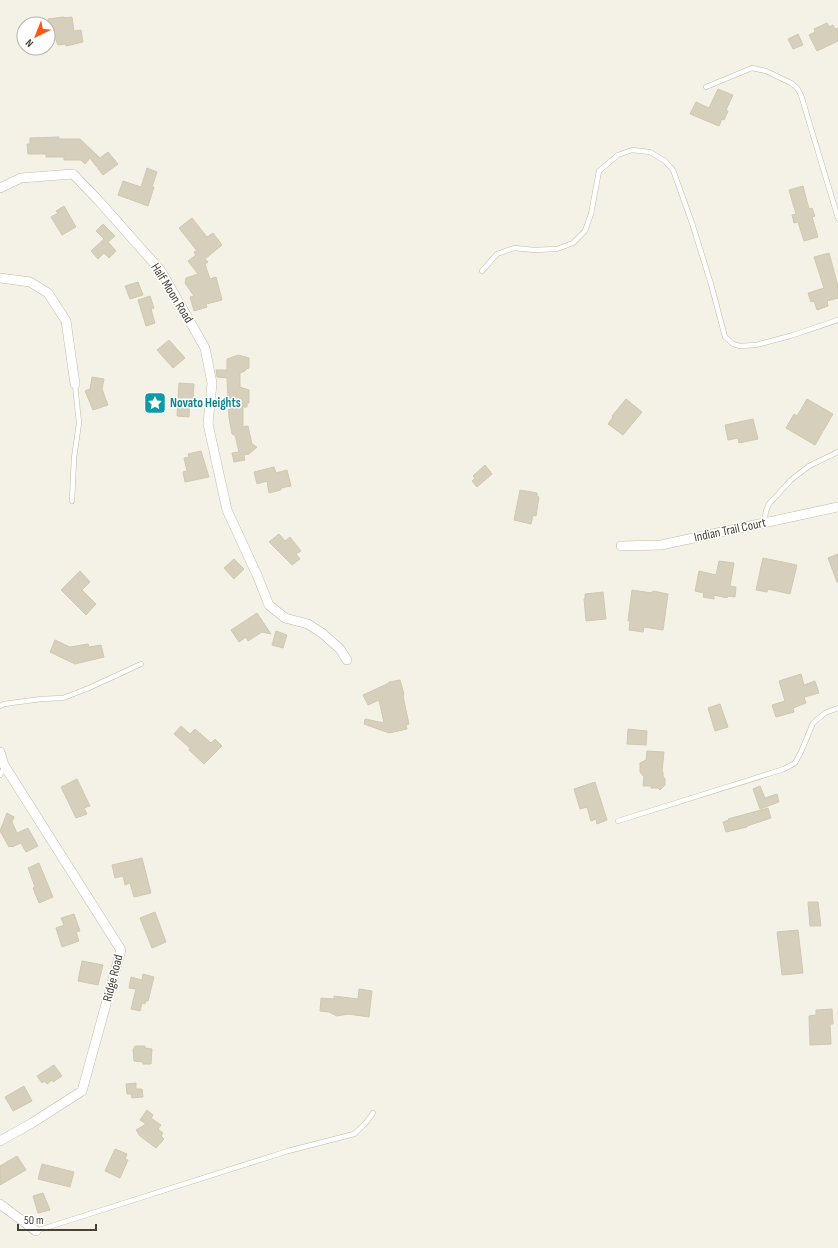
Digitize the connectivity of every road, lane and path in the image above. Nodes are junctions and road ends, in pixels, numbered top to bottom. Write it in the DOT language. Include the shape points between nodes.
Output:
graph roads {
  1 [pos="706,87"];
  2 [pos="0,188"];
  3 [pos="838,218"];
  4 [pos="482,271"];
  5 [pos="0,278"];
  6 [pos="838,320"];
  7 [pos="76,384"];
  8 [pos="838,452"];
  9 [pos="72,501"];
  10 [pos="838,507"];
  11 [pos="764,523"];
  12 [pos="621,546"];
  13 [pos="347,660"];
  14 [pos="141,664"];
  15 [pos="0,706"];
  16 [pos="838,708"];
  17 [pos="0,752"];
  18 [pos="2,771"];
  19 [pos="618,821"];
  20 [pos="373,1113"];
  21 [pos="0,1141"];
  22 [pos="0,1204"];
  23 [pos="36,1232"];
  1 -- 3 [label="lane" via="752,68 766,71 791,83 801,95"];
  2 -- 13 [label="street, Half Moon Road" via="22,178 72,174 161,271 205,348 212,383 208,424 227,510 269,605 285,618 308,624 322,632 340,649"];
  4 -- 6 [label="lane" via="497,254 514,248 557,249 573,243 585,231 599,171 618,154 632,150 650,152 674,170 711,284 725,337 740,346 756,345"];
  5 -- 7 [label="street" via="30,282 48,293 66,321"];
  7 -- 9 [label="lane" via="79,423"];
  8 -- 11 [label="lane" via="809,466 791,480 769,504"];
  10 -- 11 [label="street, Indian Trail Court"];
  11 -- 12 [label="street, Indian Trail Court" via="662,545"];
  14 -- 15 [label="lane" via="64,698"];
  16 -- 19 [label="lane" via="825,713 813,723 801,752 794,763 784,769"];
  17 -- 18 [label="street, Ridge Road"];
  18 -- 21 [label="street, Ridge Road" via="121,950 82,1091"];
  20 -- 23 [label="lane" via="354,1134 288,1151"];
  22 -- 23 [label="street"];
}
